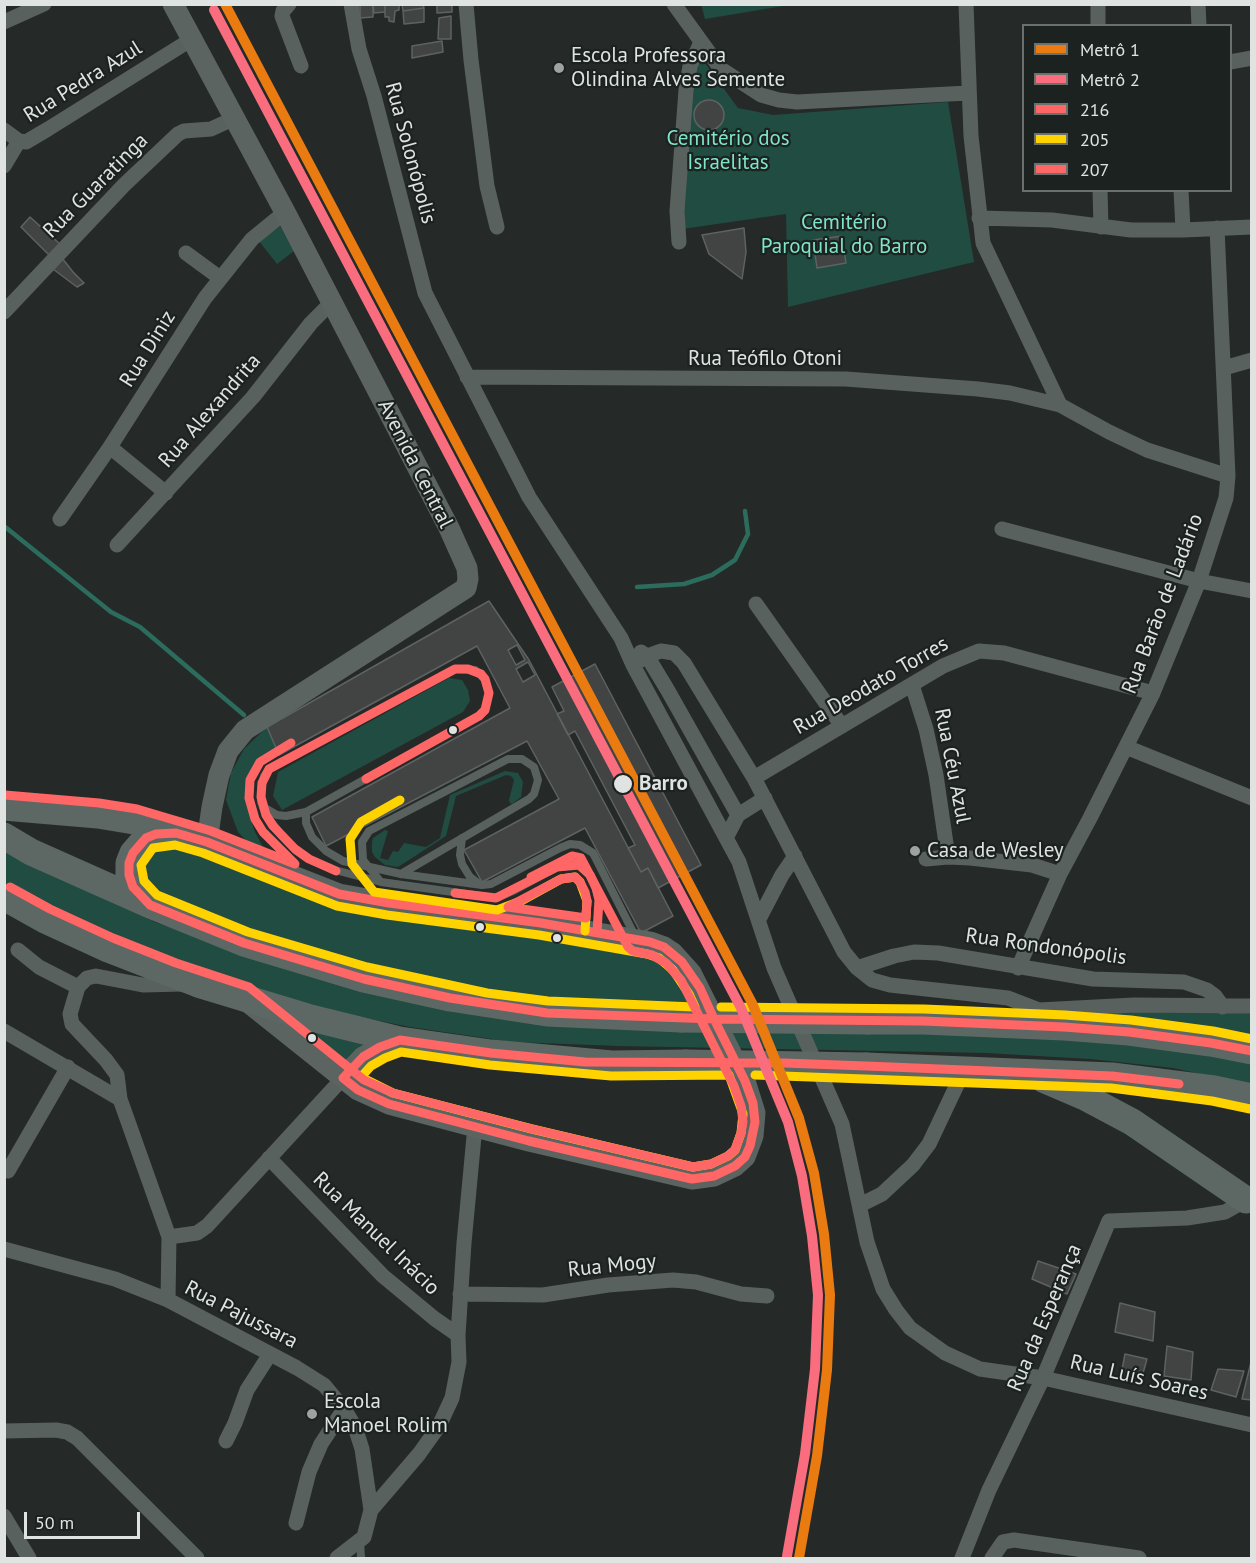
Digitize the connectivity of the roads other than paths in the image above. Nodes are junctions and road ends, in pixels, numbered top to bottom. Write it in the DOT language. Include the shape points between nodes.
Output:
graph roads {
  1 [pos="44,4"];
  2 [pos="173,4"];
  3 [pos="289,4"];
  4 [pos="351,4"];
  5 [pos="466,4"];
  6 [pos="674,4"];
  7 [pos="966,4"];
  8 [pos="1098,4"];
  9 [pos="1198,4"];
  10 [pos="4,22"];
  11 [pos="1098,24"];
  12 [pos="1199,24"];
  13 [pos="192,39"];
  14 [pos="701,42"];
  15 [pos="1251,58"];
  16 [pos="1232,62"];
  17 [pos="302,66"];
  18 [pos="968,93"];
  19 [pos="235,118"];
  20 [pos="4,130"];
  21 [pos="19,141"];
  22 [pos="4,166"];
  23 [pos="1101,192"];
  24 [pos="1181,192"];
  25 [pos="285,212"];
  26 [pos="979,218"];
  27 [pos="497,227"];
  28 [pos="1101,227"];
  29 [pos="1251,227"];
  30 [pos="1217,228"];
  31 [pos="1183,230"];
  32 [pos="679,242"];
  33 [pos="186,253"];
  34 [pos="220,278"];
  35 [pos="332,302"];
  36 [pos="4,312"];
  37 [pos="1251,360"];
  38 [pos="1224,368"];
  39 [pos="467,377"];
  40 [pos="1060,405"];
  41 [pos="110,447"];
  42 [pos="1228,476"];
  43 [pos="166,493"];
  44 [pos="60,519"];
  45 [pos="1002,530"];
  46 [pos="117,545"];
  47 [pos="1199,581"];
  48 [pos="1251,591"];
  49 [pos="756,604"];
  50 [pos="621,638"];
  51 [pos="647,656"];
  52 [pos="633,666"];
  53 [pos="912,685"];
  54 [pos="1153,693"];
  55 [pos="842,726"];
  56 [pos="1126,747"];
  57 [pos="754,778"];
  58 [pos="765,798"];
  59 [pos="1251,798"];
  60 [pos="4,807"];
  61 [pos="263,807"];
  62 [pos="306,812"];
  63 [pos="738,815"];
  64 [pos="176,833"];
  65 [pos="4,836"];
  66 [pos="462,838"];
  67 [pos="726,838"];
  68 [pos="207,842"];
  69 [pos="795,856"];
  70 [pos="948,856"];
  71 [pos="926,859"];
  72 [pos="368,867"];
  73 [pos="401,874"];
  74 [pos="1060,874"];
  75 [pos="381,882"];
  76 [pos="482,885"];
  77 [pos="4,897"];
  78 [pos="150,905"];
  79 [pos="759,919"];
  80 [pos="597,932"];
  81 [pos="637,940"];
  82 [pos="18,950"];
  83 [pos="856,968"];
  84 [pos="1018,968"];
  85 [pos="198,984"];
  86 [pos="78,987"];
  87 [pos="243,998"];
  88 [pos="1251,1006"];
  89 [pos="1223,1007"];
  90 [pos="1040,1010"];
  91 [pos="923,1021"];
  92 [pos="4,1031"];
  93 [pos="400,1040"];
  94 [pos="1251,1051"];
  95 [pos="69,1067"];
  96 [pos="964,1070"];
  97 [pos="1028,1073"];
  98 [pos="343,1078"];
  99 [pos="1251,1097"];
  100 [pos="120,1099"];
  101 [pos="475,1126"];
  102 [pos="269,1158"];
  103 [pos="8,1171"];
  104 [pos="1249,1202"];
  105 [pos="860,1205"];
  106 [pos="169,1237"];
  107 [pos="4,1249"];
  108 [pos="460,1294"];
  109 [pos="766,1296"];
  110 [pos="168,1300"];
  111 [pos="458,1335"];
  112 [pos="270,1354"];
  113 [pos="1044,1378"];
  114 [pos="344,1409"];
  115 [pos="1251,1425"];
  116 [pos="4,1431"];
  117 [pos="226,1441"];
  118 [pos="371,1510"];
  119 [pos="4,1516"];
  120 [pos="296,1523"];
  121 [pos="360,1541"];
  122 [pos="28,1558"];
  123 [pos="197,1558"];
  124 [pos="337,1558"];
  125 [pos="361,1558"];
  126 [pos="962,1558"];
  127 [pos="992,1558"];
  128 [pos="1139,1558"];
  1 -- 10 [label="street"];
  2 -- 13 [label="street, Avenida Central"];
  3 -- 17 [label="street" via="282,16"];
  4 -- 39 [label="street, Rua Solonópolis" via="359,49 420,278"];
  5 -- 27 [label="street" via="487,186"];
  6 -- 14 [label="street"];
  7 -- 18 [label="street"];
  8 -- 11 [label="street"];
  9 -- 12 [label="street"];
  13 -- 19 [label="street, Avenida Central"];
  13 -- 21 [label="street, Rua Pedra Azul" via="27,142"];
  14 -- 18 [label="street" via="721,69 761,95 779,100"];
  14 -- 32 [label="street" via="690,66 686,90 677,211"];
  15 -- 16 [label="street"];
  18 -- 26 [label="street"];
  19 -- 25 [label="street, Avenida Central"];
  19 -- 36 [label="street, Rua Guaratinga" via="211,129 178,134 116,193"];
  20 -- 21 [label="street"];
  21 -- 22 [label="street, Rua Pedra Azul"];
  23 -- 28 [label="street"];
  24 -- 31 [label="street"];
  25 -- 34 [label="street, Rua Diniz" via="252,239"];
  25 -- 35 [label="street, Avenida Central"];
  26 -- 28 [label="street" via="1052,220"];
  26 -- 40 [label="street" via="980,245"];
  28 -- 31 [label="street"];
  29 -- 30 [label="street"];
  30 -- 31 [label="street"];
  30 -- 38 [label="street, Rua Barão de Ladário"];
  33 -- 34 [label="street"];
  34 -- 41 [label="street, Rua Diniz"];
  35 -- 43 [label="street, Rua Alexandrita"];
  35 -- 68 [label="street, Avenida Central" via="449,528 467,568 466,588 245,730 228,751 219,775"];
  37 -- 38 [label="street"];
  38 -- 42 [label="street, Rua Barão de Ladário"];
  39 -- 40 [label="street, Rua Teófilo Otoni" via="846,379 1011,393"];
  39 -- 50 [label="street" via="529,497"];
  40 -- 42 [label="street, Rua Teófilo Otoni" via="1147,450"];
  41 -- 43 [label="street"];
  41 -- 44 [label="street, Rua Diniz"];
  42 -- 47 [label="street, Rua Barão de Ladário" via="1226,498"];
  43 -- 46 [label="street, Rua Alexandrita"];
  45 -- 47 [label="street"];
  47 -- 48 [label="street"];
  47 -- 54 [label="street, Rua Barão de Ladário"];
  49 -- 55 [label="street"];
  50 -- 51 [label="street"];
  50 -- 52 [label="street"];
  51 -- 52 [label="street"];
  51 -- 57 [label="street" via="669,651 678,656"];
  51 -- 63 [label="street"];
  52 -- 67 [label="street"];
  53 -- 54 [label="street, Rua Deodato Torres" via="956,659 989,650"];
  53 -- 55 [label="street, Rua Deodato Torres"];
  53 -- 70 [label="street, Rua Céu Azul" via="936,776"];
  54 -- 56 [label="street, Rua Barão de Ladário"];
  55 -- 57 [label="street, Rua Deodato Torres"];
  56 -- 59 [label="street"];
  56 -- 74 [label="street, Rua Barão de Ladário"];
  57 -- 58 [label="street"];
  58 -- 63 [label="street"];
  58 -- 69 [label="street"];
  60 -- 64 [label="highway" via="98,815"];
  61 -- 62 [label="lane" via="277,815"];
  61 -- 62 [label="lane" via="261,790 269,769 455,669 475,670 485,679 488,700 479,716"];
  61 -- 75 [label="lane" via="277,831 309,859"];
  62 -- 72 [label="lane" via="308,830 318,845 343,861"];
  63 -- 67 [label="street"];
  64 -- 68 [label="street"];
  64 -- 78 [label="highway" via="146,838 129,863 133,887"];
  65 -- 78 [label="highway"];
  66 -- 72 [label="lane" via="529,799 537,788 537,773 529,762 515,758 503,761 369,831 361,850"];
  66 -- 73 [label="lane"];
  66 -- 76 [label="lane" via="462,864 470,877"];
  67 -- 79 [label="street"];
  68 -- 80 [label="street" via="339,894"];
  69 -- 79 [label="street"];
  69 -- 83 [label="street"];
  70 -- 71 [label="street"];
  70 -- 74 [label="street" via="1032,865"];
  72 -- 73 [label="lane"];
  72 -- 75 [label="lane"];
  73 -- 76 [label="lane"];
  74 -- 84 [label="street, Rua Barão de Ladário"];
  75 -- 80 [label="lane" via="496,898 557,867 579,865 596,888"];
  76 -- 81 [label="lane" via="570,844 580,845 593,853"];
  77 -- 85 [label="highway" via="108,949"];
  78 -- 91 [label="highway, bridge" via="244,943 364,980 547,1013 681,1019"];
  79 -- 105 [label="street" via="774,968 842,1124"];
  80 -- 81 [label="street"];
  81 -- 101 [label="street" via="674,953 700,988 753,1103 753,1136 745,1157 714,1176 692,1179"];
  82 -- 86 [label="street" via="39,967"];
  83 -- 84 [label="street, Rua Rondonópolis" via="914,952 960,956"];
  83 -- 90 [label="street" via="880,984 1008,998"];
  84 -- 89 [label="street, Rua Rondonópolis" via="1093,979 1184,982 1207,990"];
  85 -- 86 [label="street" via="143,984 96,976"];
  85 -- 87 [label="highway"];
  86 -- 100 [label="street" via="70,1014 72,1024 117,1075"];
  87 -- 93 [label="highway"];
  87 -- 98 [label="street"];
  88 -- 89 [label="street"];
  89 -- 90 [label="street" via="1134,1005"];
  90 -- 91 [label="highway" via="956,1011"];
  91 -- 94 [label="highway" via="1129,1032"];
  92 -- 95 [label="street"];
  93 -- 96 [label="highway, bridge" via="585,1062"];
  93 -- 98 [label="street" via="363,1057"];
  95 -- 100 [label="street"];
  95 -- 103 [label="street"];
  96 -- 97 [label="highway"];
  96 -- 105 [label="street" via="929,1144 913,1165 882,1194"];
  97 -- 99 [label="highway" via="1112,1076"];
  97 -- 104 [label="highway" via="1132,1122"];
  98 -- 101 [label="street" via="358,1090 389,1104"];
  98 -- 102 [label="street"];
  100 -- 106 [label="street"];
  101 -- 108 [label="street, Rua Manuel Inácio"];
  102 -- 106 [label="street" via="207,1226 198,1233"];
  102 -- 111 [label="street, Rua Manuel Inácio" via="383,1276"];
  104 -- 113 [label="street, Rua da Esperança" via="1225,1212 1187,1218 1109,1221"];
  105 -- 113 [label="street, Rua Luís Soares" via="867,1242 883,1288 910,1328 945,1353 980,1368"];
  106 -- 110 [label="street"];
  107 -- 110 [label="street, Rua Pajussara" via="115,1280"];
  108 -- 109 [label="street, Rua Mogy" via="543,1295 673,1280"];
  108 -- 111 [label="street, Rua Manuel Inácio"];
  110 -- 112 [label="street, Rua Pajussara"];
  111 -- 118 [label="street, Rua Manuel Inácio" via="459,1362 452,1398 439,1426"];
  112 -- 114 [label="street, Rua Pajussara" via="324,1385"];
  112 -- 117 [label="street" via="247,1390"];
  113 -- 115 [label="street, Rua Luís Soares"];
  113 -- 126 [label="street, Rua da Esperança" via="989,1490"];
  114 -- 118 [label="street, Rua Pajussara" via="362,1449"];
  114 -- 120 [label="street" via="321,1444 309,1472"];
  116 -- 123 [label="street" via="56,1430 77,1438"];
  118 -- 121 [label="street, Rua Manuel Inácio"];
  119 -- 122 [label="street"];
  121 -- 124 [label="street"];
  121 -- 125 [label="lane"];
  127 -- 128 [label="street" via="1003,1542 1014,1540"];
}
